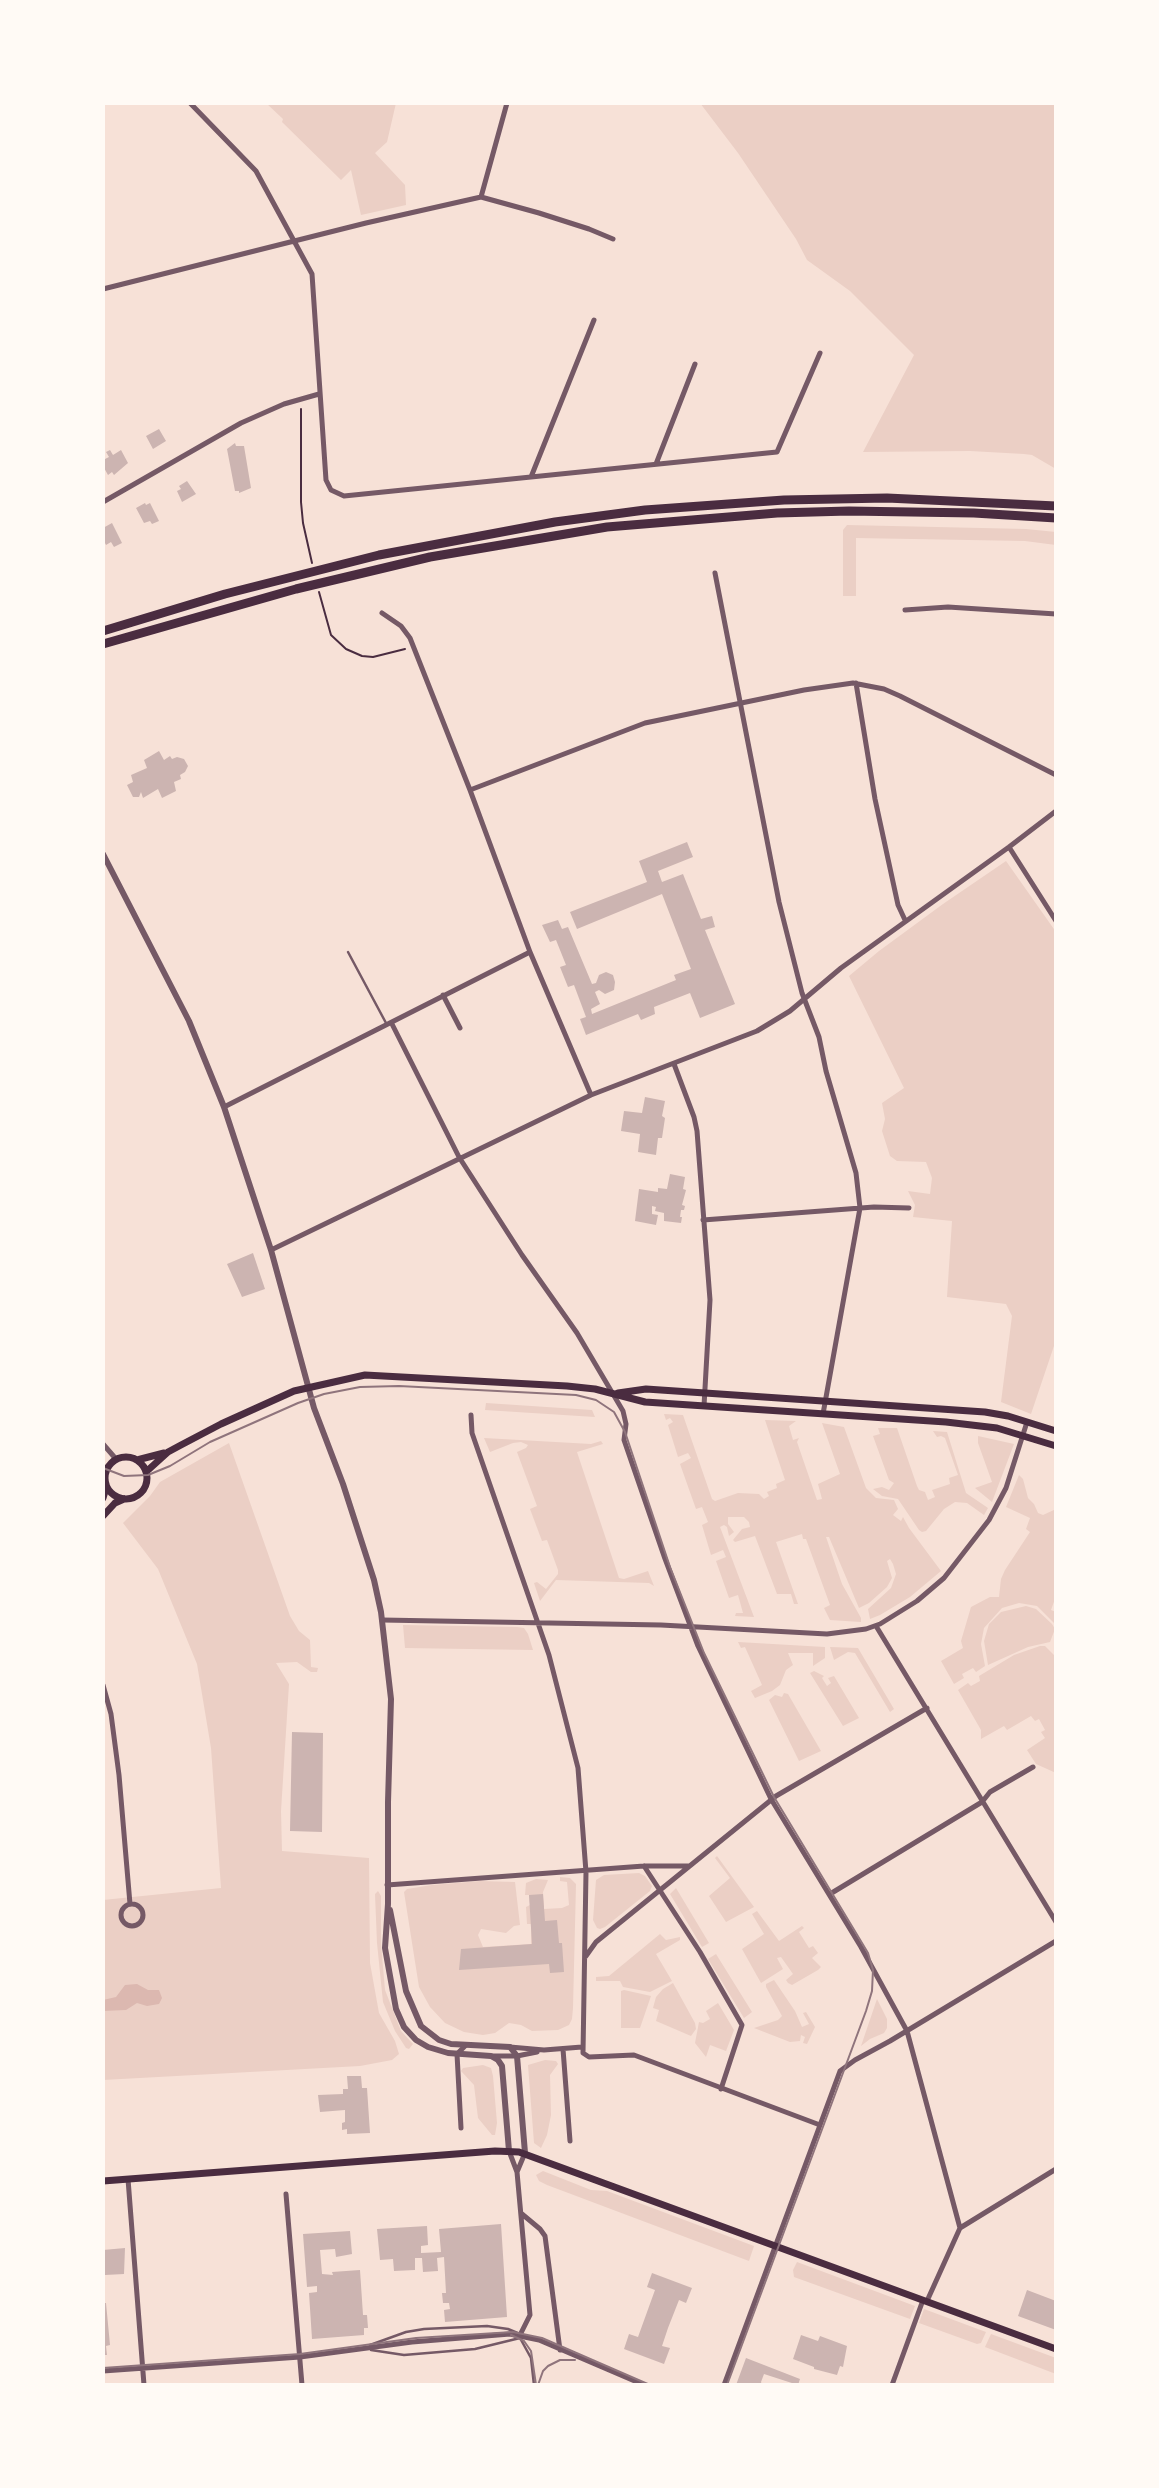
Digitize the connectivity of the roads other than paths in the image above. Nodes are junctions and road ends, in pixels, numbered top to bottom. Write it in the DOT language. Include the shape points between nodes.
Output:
graph roads {
  1 [pos="190,103"];
  2 [pos="507,103"];
  3 [pos="481,197"];
  4 [pos="613,239"];
  5 [pos="294,242"];
  6 [pos="103,289"];
  7 [pos="594,320"];
  8 [pos="820,352"];
  9 [pos="695,364"];
  10 [pos="319,394"];
  11 [pos="656,464"];
  12 [pos="531,477"];
  13 [pos="103,502"];
  14 [pos="1056,506"];
  15 [pos="1056,518"];
  16 [pos="715,573"];
  17 [pos="905,610"];
  18 [pos="382,613"];
  19 [pos="1056,614"];
  20 [pos="103,631"];
  21 [pos="103,644"];
  22 [pos="856,683"];
  23 [pos="741,704"];
  24 [pos="1056,775"];
  25 [pos="470,790"];
  26 [pos="1056,811"];
  27 [pos="1009,847"];
  28 [pos="103,854"];
  29 [pos="905,920"];
  30 [pos="1056,921"];
  31 [pos="348,952"];
  32 [pos="530,952"];
  33 [pos="443,995"];
  34 [pos="804,1000"];
  35 [pos="389,1025"];
  36 [pos="460,1028"];
  37 [pos="674,1064"];
  38 [pos="591,1095"];
  39 [pos="224,1107"];
  40 [pos="459,1157"];
  41 [pos="860,1208"];
  42 [pos="909,1208"];
  43 [pos="703,1220"];
  44 [pos="271,1250"];
  45 [pos="308,1386"];
  46 [pos="704,1393"];
  47 [pos="613,1394"];
  48 [pos="825,1401"];
  49 [pos="704,1406"];
  50 [pos="823,1414"];
  51 [pos="471,1415"];
  52 [pos="1027,1422"];
  53 [pos="1056,1432"];
  54 [pos="1023,1435"];
  55 [pos="103,1444"];
  56 [pos="1056,1446"];
  57 [pos="168,1452"];
  58 [pos="116,1459"];
  59 [pos="136,1460"];
  60 [pos="146,1471"];
  61 [pos="106,1488"];
  62 [pos="103,1498"];
  63 [pos="125,1499"];
  64 [pos="103,1516"];
  65 [pos="382,1620"];
  66 [pos="538,1621"];
  67 [pos="876,1626"];
  68 [pos="689,1627"];
  69 [pos="103,1685"];
  70 [pos="927,1708"];
  71 [pos="111,1714"];
  72 [pos="103,1719"];
  73 [pos="1033,1767"];
  74 [pos="771,1799"];
  75 [pos="982,1802"];
  76 [pos="644,1866"];
  77 [pos="689,1866"];
  78 [pos="586,1872"];
  79 [pos="387,1885"];
  80 [pos="660,1891"];
  81 [pos="830,1894"];
  82 [pos="130,1904"];
  83 [pos="388,1904"];
  84 [pos="1056,1922"];
  85 [pos="1056,1941"];
  86 [pos="585,1957"];
  87 [pos="907,2031"];
  88 [pos="466,2045"];
  89 [pos="510,2047"];
  90 [pos="563,2049"];
  91 [pos="544,2050"];
  92 [pos="583,2050"];
  93 [pos="457,2054"];
  94 [pos="491,2056"];
  95 [pos="517,2056"];
  96 [pos="721,2089"];
  97 [pos="820,2125"];
  98 [pos="461,2128"];
  99 [pos="570,2141"];
  100 [pos="509,2151"];
  101 [pos="525,2154"];
  102 [pos="1056,2169"];
  103 [pos="517,2172"];
  104 [pos="128,2179"];
  105 [pos="103,2181"];
  106 [pos="286,2193"];
  107 [pos="521,2214"];
  108 [pos="960,2228"];
  109 [pos="776,2245"];
  110 [pos="925,2301"];
  111 [pos="520,2337"];
  112 [pos="364,2349"];
  113 [pos="1056,2349"];
  114 [pos="560,2350"];
  115 [pos="300,2357"];
  116 [pos="143,2367"];
  117 [pos="103,2371"];
  118 [pos="144,2385"];
  119 [pos="302,2385"];
  120 [pos="534,2385"];
  121 [pos="644,2385"];
  122 [pos="724,2385"];
  123 [pos="892,2385"];
  1 -- 5 [label="street" via="256,171"];
  2 -- 3 [label="street"];
  3 -- 4 [label="street"];
  3 -- 5 [label="street"];
  5 -- 6 [label="street"];
  5 -- 10 [label="street" via="312,274"];
  7 -- 12 [label="street"];
  8 -- 11 [label="street" via="777,452"];
  9 -- 11 [label="street"];
  10 -- 12 [label="street" via="326,480 331,490 344,496"];
  10 -- 13 [label="street" via="241,423"];
  11 -- 12 [label="street"];
  14 -- 20 [label="highway" via="887,498 645,510 379,555"];
  15 -- 21 [label="highway" via="849,510 607,527 430,557 296,589"];
  16 -- 23 [label="street"];
  17 -- 19 [label="street" via="948,607"];
  18 -- 25 [label="street" via="401,626 413,646"];
  22 -- 23 [label="street"];
  22 -- 24 [label="street" via="892,692"];
  22 -- 29 [label="street" via="877,811"];
  23 -- 25 [label="street" via="645,723"];
  23 -- 34 [label="street" via="779,902"];
  25 -- 32 [label="street"];
  26 -- 27 [label="street"];
  27 -- 29 [label="street"];
  27 -- 30 [label="street"];
  28 -- 39 [label="street" via="189,1021"];
  29 -- 34 [label="street"];
  31 -- 35 [label="lane"];
  32 -- 33 [label="street"];
  32 -- 38 [label="street"];
  33 -- 35 [label="street"];
  33 -- 36 [label="street"];
  34 -- 37 [label="street" via="757,1031"];
  34 -- 41 [label="street" via="856,1173"];
  35 -- 39 [label="street"];
  35 -- 40 [label="street"];
  37 -- 38 [label="street"];
  37 -- 43 [label="street" via="695,1121"];
  38 -- 40 [label="street"];
  39 -- 44 [label="street"];
  40 -- 44 [label="street"];
  40 -- 47 [label="street" via="577,1332"];
  41 -- 42 [label="street"];
  41 -- 43 [label="street"];
  41 -- 48 [label="street"];
  43 -- 46 [label="street" via="710,1300"];
  44 -- 45 [label="street"];
  45 -- 47 [label="main road" via="381,1375 576,1387"];
  45 -- 57 [label="main road"];
  45 -- 65 [label="street" via="369,1565"];
  46 -- 47 [label="main road" via="646,1390"];
  46 -- 48 [label="main road"];
  46 -- 49 [label="street"];
  47 -- 49 [label="main road"];
  47 -- 68 [label="street" via="623,1410 624,1440"];
  48 -- 50 [label="street"];
  48 -- 52 [label="main road" via="985,1412"];
  49 -- 50 [label="main road"];
  50 -- 54 [label="main road" via="951,1423"];
  51 -- 66 [label="street" via="472,1433"];
  52 -- 53 [label="main road"];
  52 -- 54 [label="street"];
  54 -- 56 [label="main road"];
  54 -- 67 [label="street" via="1006,1488 989,1520 930,1591"];
  55 -- 58 [label="street"];
  57 -- 59 [label="main road"];
  57 -- 60 [label="main road"];
  58 -- 59 [label="main road"];
  58 -- 61 [label="main road" via="106,1470"];
  59 -- 60 [label="main road"];
  60 -- 63 [label="main road" via="148,1481 142,1493"];
  61 -- 62 [label="main road"];
  61 -- 63 [label="main road"];
  63 -- 64 [label="main road"];
  65 -- 66 [label="street"];
  65 -- 79 [label="street" via="391,1699"];
  66 -- 68 [label="street"];
  66 -- 78 [label="street" via="578,1768"];
  67 -- 68 [label="street" via="827,1634"];
  67 -- 70 [label="street"];
  68 -- 74 [label="street"];
  69 -- 71 [label="street"];
  70 -- 74 [label="street"];
  70 -- 75 [label="street"];
  71 -- 72 [label="street"];
  71 -- 82 [label="street"];
  73 -- 75 [label="street" via="990,1792"];
  74 -- 77 [label="street"];
  74 -- 81 [label="street"];
  75 -- 81 [label="street"];
  75 -- 84 [label="street"];
  76 -- 77 [label="street"];
  76 -- 78 [label="street"];
  76 -- 80 [label="street"];
  77 -- 80 [label="street"];
  78 -- 79 [label="street"];
  78 -- 86 [label="street"];
  79 -- 83 [label="street"];
  80 -- 86 [label="street" via="596,1942"];
  80 -- 96 [label="street" via="742,2025"];
  81 -- 87 [label="street"];
  82 -- 82 [label="street" via="143,1912 140,1923 133,1926 126,1924 121,1914"];
  83 -- 88 [label="street" via="406,1991 421,2026 439,2040"];
  83 -- 93 [label="street" via="385,1948 396,2009 404,2027 428,2047"];
  85 -- 87 [label="street"];
  86 -- 92 [label="street"];
  87 -- 97 [label="street" via="840,2071"];
  87 -- 108 [label="street"];
  88 -- 89 [label="street"];
  88 -- 93 [label="street"];
  89 -- 91 [label="street"];
  89 -- 95 [label="street"];
  90 -- 91 [label="street"];
  90 -- 92 [label="street"];
  90 -- 99 [label="street"];
  91 -- 95 [label="street"];
  92 -- 96 [label="street" via="589,2057 634,2055"];
  93 -- 94 [label="street"];
  93 -- 98 [label="street"];
  94 -- 95 [label="street"];
  94 -- 100 [label="street" via="502,2066"];
  95 -- 101 [label="street"];
  96 -- 97 [label="street"];
  97 -- 109 [label="street"];
  100 -- 101 [label="main road"];
  100 -- 103 [label="street"];
  100 -- 104 [label="main road"];
  101 -- 103 [label="street"];
  101 -- 109 [label="main road"];
  102 -- 108 [label="street"];
  103 -- 107 [label="street"];
  104 -- 105 [label="main road"];
  104 -- 116 [label="street"];
  106 -- 115 [label="street"];
  107 -- 111 [label="street" via="530,2315"];
  107 -- 114 [label="street" via="545,2236"];
  108 -- 110 [label="street"];
  109 -- 110 [label="main road"];
  109 -- 122 [label="street"];
  110 -- 113 [label="main road"];
  110 -- 123 [label="street"];
  111 -- 112 [label="street"];
  111 -- 112 [label="lane" via="475,2349 404,2355"];
  111 -- 112 [label="lane" via="508,2329 486,2326 424,2329"];
  111 -- 114 [label="street" via="530,2336"];
  111 -- 120 [label="lane" via="531,2358"];
  112 -- 115 [label="street"];
  114 -- 121 [label="street"];
  115 -- 116 [label="street"];
  115 -- 119 [label="street"];
  116 -- 117 [label="street"];
  116 -- 118 [label="street"];
}
